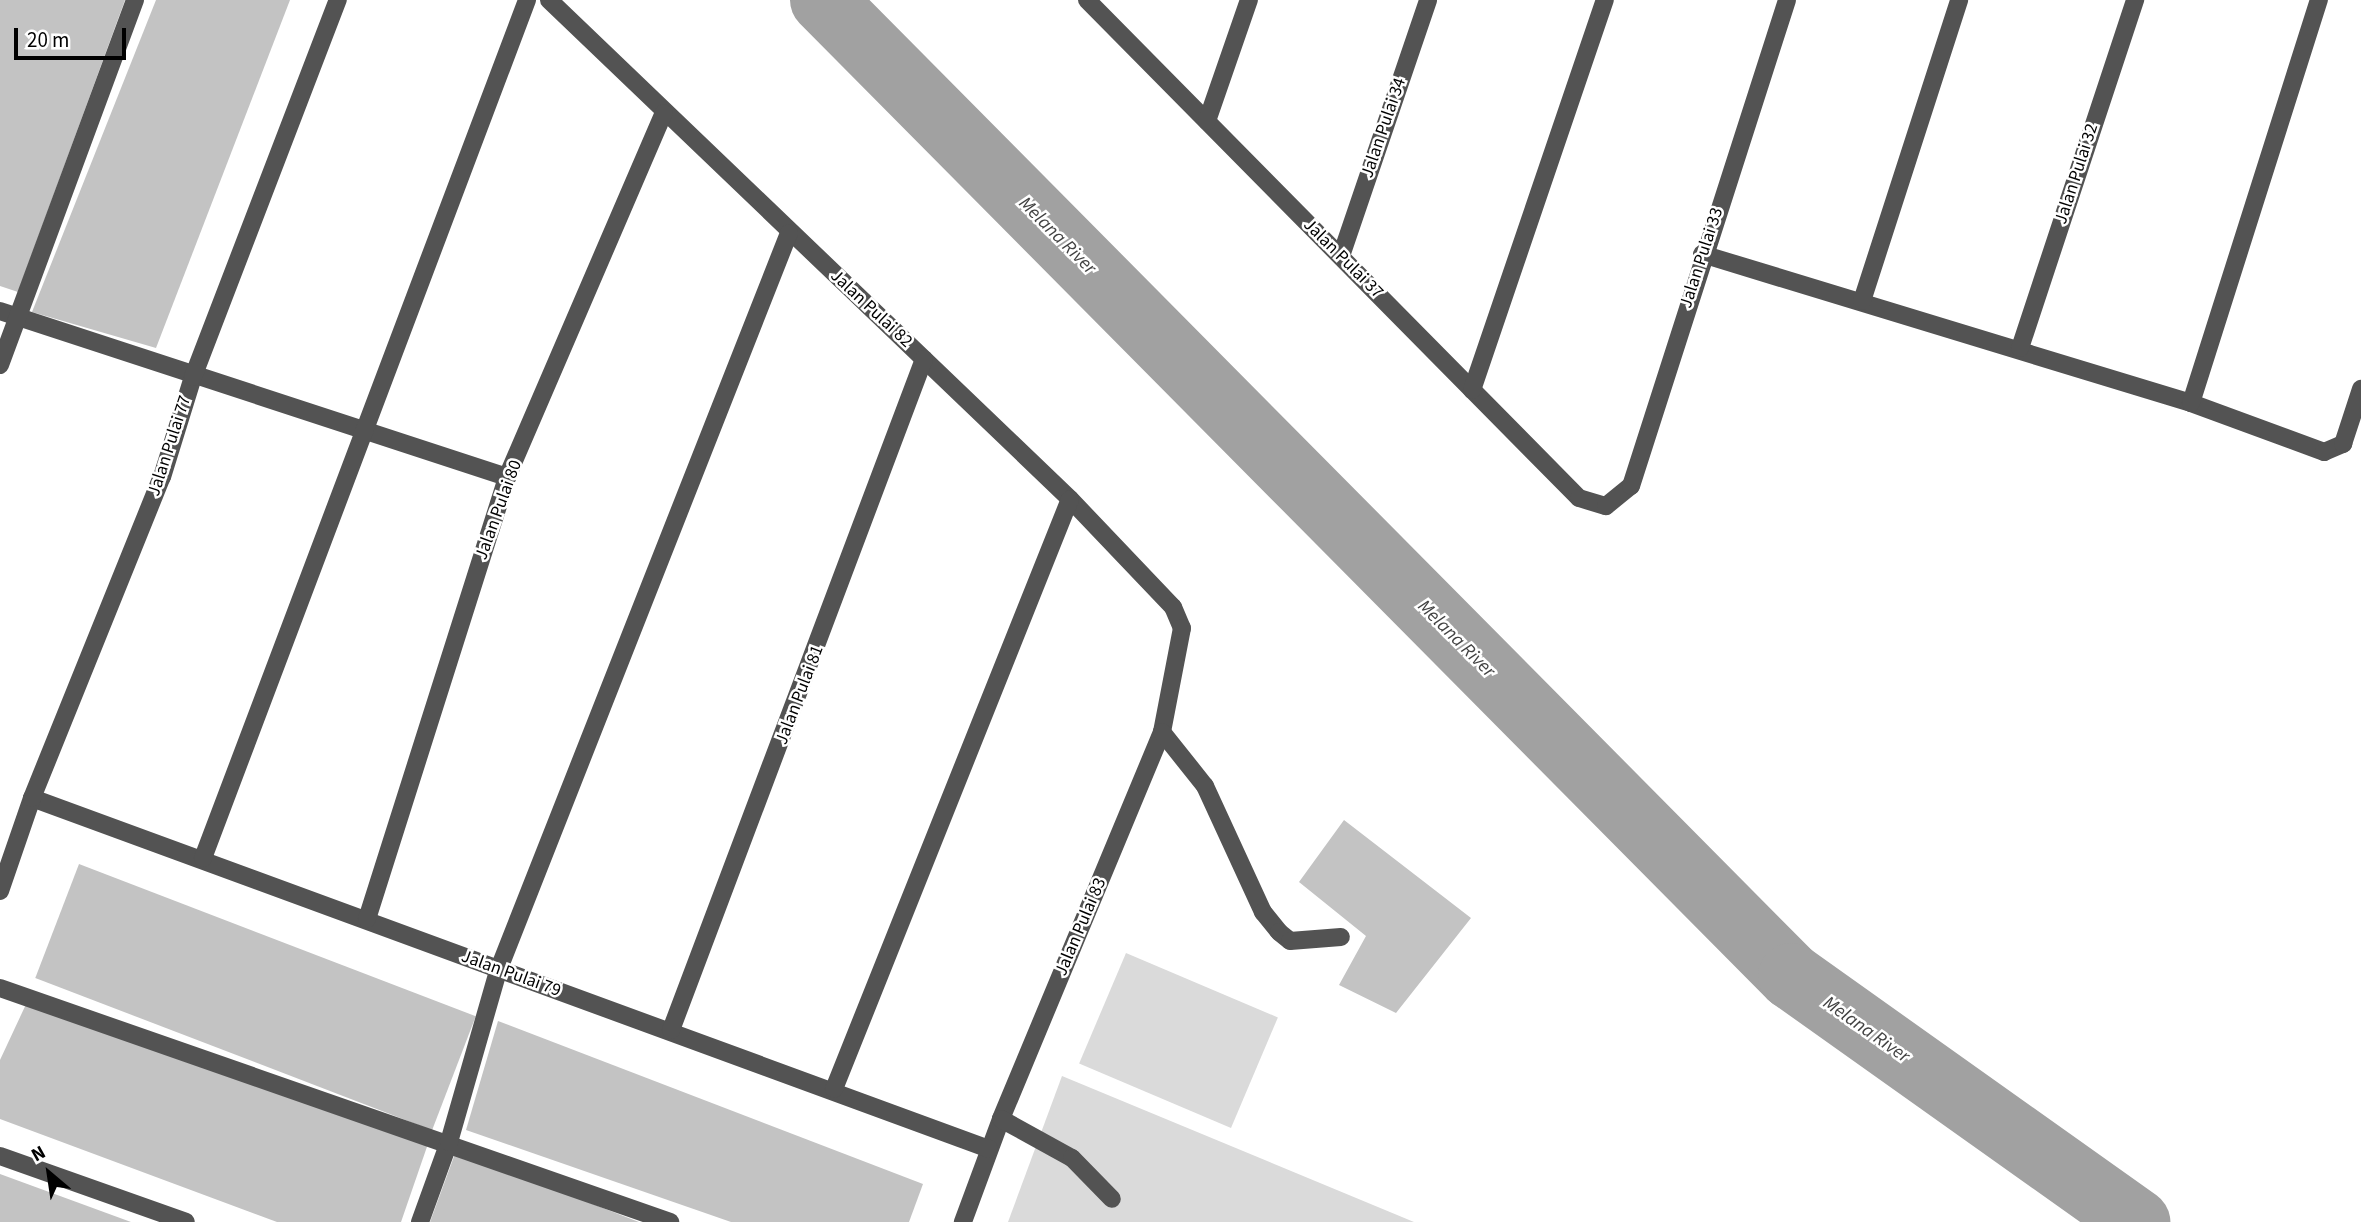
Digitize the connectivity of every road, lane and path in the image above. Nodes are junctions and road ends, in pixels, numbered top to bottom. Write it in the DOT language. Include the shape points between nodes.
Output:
graph roads {
  1 [pos="135,0"];
  2 [pos="338,0"];
  3 [pos="527,0"];
  4 [pos="549,0"];
  5 [pos="1087,0"];
  6 [pos="1249,0"];
  7 [pos="1427,0"];
  8 [pos="1605,0"];
  9 [pos="1787,0"];
  10 [pos="1959,0"];
  11 [pos="2135,0"];
  12 [pos="2319,0"];
  13 [pos="664,113"];
  14 [pos="1207,121"];
  15 [pos="789,233"];
  16 [pos="1702,254"];
  17 [pos="1341,256"];
  18 [pos="1862,301"];
  19 [pos="0,311"];
  20 [pos="18,317"];
  21 [pos="2020,348"];
  22 [pos="924,359"];
  23 [pos="0,365"];
  24 [pos="193,377"];
  25 [pos="2361,389"];
  26 [pos="1472,390"];
  27 [pos="2191,402"];
  28 [pos="363,432"];
  29 [pos="507,477"];
  30 [pos="1070,499"];
  31 [pos="1606,506"];
  32 [pos="1182,628"];
  33 [pos="1163,732"];
  34 [pos="32,798"];
  35 [pos="0,836"];
  36 [pos="18,842"];
  37 [pos="203,858"];
  38 [pos="0,891"];
  39 [pos="367,919"];
  40 [pos="1341,937"];
  41 [pos="498,971"];
  42 [pos="0,988"];
  43 [pos="671,1030"];
  44 [pos="834,1089"];
  45 [pos="1000,1119"];
  46 [pos="449,1142"];
  47 [pos="989,1149"];
  48 [pos="0,1156"];
  49 [pos="1112,1199"];
  50 [pos="186,1222"];
  51 [pos="420,1222"];
  52 [pos="670,1222"];
  53 [pos="963,1222"];
  1 -- 20 [label="street"];
  2 -- 24 [label="street, Jalan Pulai 77"];
  3 -- 28 [label="street"];
  4 -- 13 [label="street, Jalan Pulai 82"];
  5 -- 14 [label="street, Jalan Pulai 37"];
  6 -- 14 [label="street"];
  7 -- 17 [label="street, Jalan Pulai 34"];
  8 -- 26 [label="street"];
  9 -- 16 [label="street, Jalan Pulai 33"];
  10 -- 18 [label="street"];
  11 -- 21 [label="street, Jalan Pulai 32"];
  12 -- 27 [label="street"];
  13 -- 15 [label="street, Jalan Pulai 82"];
  13 -- 29 [label="street, Jalan Pulai 80"];
  14 -- 17 [label="street, Jalan Pulai 37"];
  15 -- 22 [label="street, Jalan Pulai 82"];
  15 -- 41 [label="street"];
  16 -- 18 [label="street"];
  16 -- 31 [label="street, Jalan Pulai 33" via="1631,486"];
  17 -- 26 [label="street, Jalan Pulai 37"];
  18 -- 21 [label="street"];
  19 -- 20 [label="street"];
  20 -- 23 [label="street"];
  20 -- 24 [label="street"];
  21 -- 27 [label="street"];
  22 -- 30 [label="street, Jalan Pulai 82"];
  22 -- 43 [label="street, Jalan Pulai 81"];
  24 -- 28 [label="street"];
  24 -- 34 [label="street, Jalan Pulai 77" via="162,477"];
  25 -- 27 [label="street" via="2343,444 2324,452"];
  26 -- 31 [label="street, Jalan Pulai 37" via="1579,498"];
  28 -- 29 [label="street"];
  28 -- 37 [label="street"];
  29 -- 39 [label="street, Jalan Pulai 80"];
  30 -- 32 [label="street, Jalan Pulai 82" via="1173,607"];
  30 -- 44 [label="street"];
  32 -- 33 [label="street, Jalan Pulai 83"];
  33 -- 40 [label="street" via="1205,786 1263,912 1279,932 1290,941"];
  33 -- 45 [label="street, Jalan Pulai 83"];
  34 -- 36 [label="street, Jalan Pulai 77"];
  34 -- 37 [label="street, Jalan Pulai 79"];
  35 -- 36 [label="street"];
  36 -- 38 [label="street, Jalan Pulai 77"];
  37 -- 39 [label="street, Jalan Pulai 79"];
  39 -- 41 [label="street, Jalan Pulai 79"];
  41 -- 43 [label="street, Jalan Pulai 79"];
  41 -- 46 [label="street"];
  42 -- 46 [label="street"];
  43 -- 44 [label="street, Jalan Pulai 79"];
  44 -- 47 [label="street, Jalan Pulai 79"];
  45 -- 47 [label="street, Jalan Pulai 83"];
  45 -- 49 [label="street" via="1072,1158"];
  46 -- 51 [label="street"];
  46 -- 52 [label="street"];
  47 -- 53 [label="street, Jalan Pulai 83"];
  48 -- 50 [label="street"];
}
